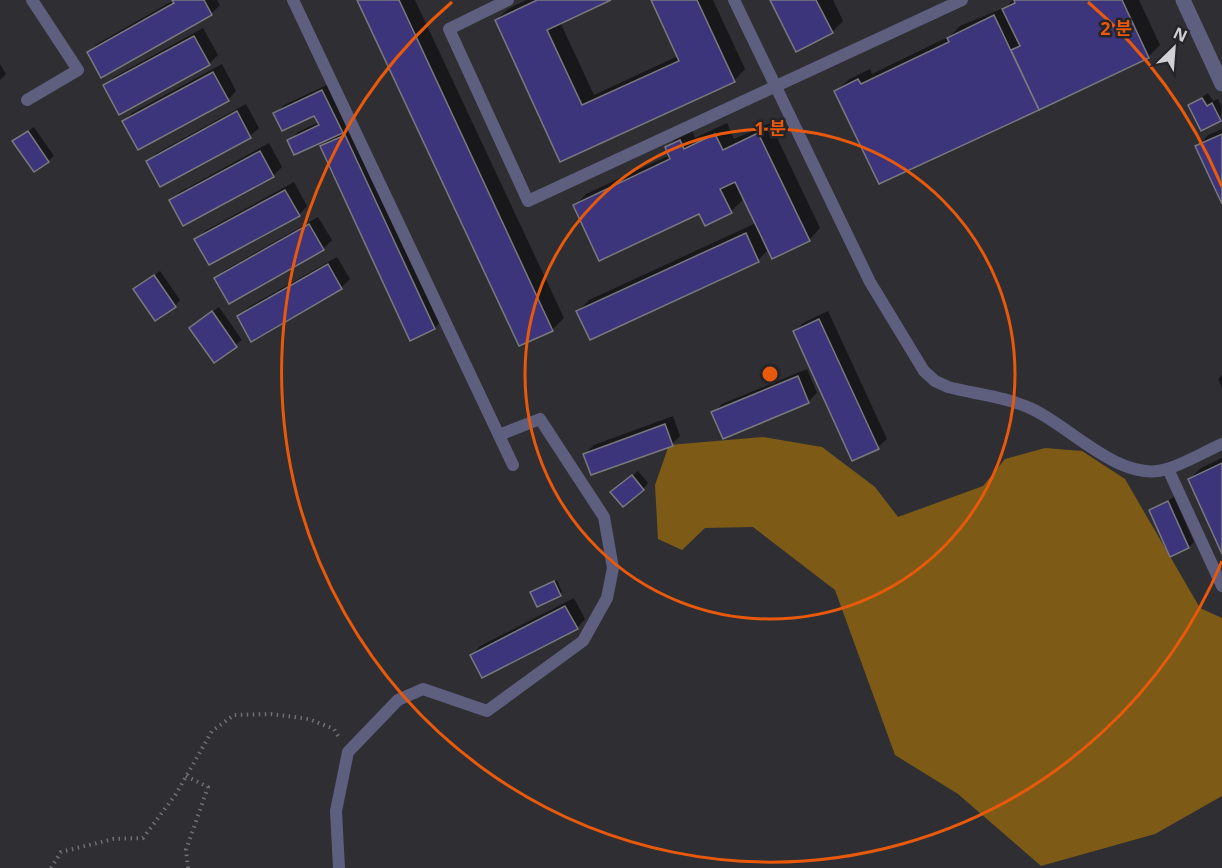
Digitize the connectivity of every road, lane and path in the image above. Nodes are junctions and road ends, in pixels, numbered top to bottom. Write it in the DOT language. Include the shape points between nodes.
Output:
graph roads {
  1 [pos="293,0"];
  2 [pos="508,0"];
  3 [pos="734,0"];
  4 [pos="962,0"];
  5 [pos="1183,0"];
  6 [pos="38,2"];
  7 [pos="1222,84"];
  8 [pos="776,87"];
  9 [pos="27,99"];
  10 [pos="499,435"];
  11 [pos="1222,444"];
  12 [pos="513,465"];
  13 [pos="1168,469"];
  14 [pos="1222,586"];
  15 [pos="348,752"];
  16 [pos="186,776"];
  17 [pos="51,868"];
  18 [pos="188,868"];
  19 [pos="339,868"];
  1 -- 10 [label="lane"];
  2 -- 8 [label="lane" via="448,29 528,201"];
  3 -- 8 [label="lane"];
  4 -- 8 [label="lane"];
  5 -- 7 [label="street"];
  6 -- 9 [label="lane" via="78,70"];
  8 -- 13 [label="lane" via="870,282 924,371 948,387 1032,409 1118,463 1147,470"];
  10 -- 12 [label="lane"];
  10 -- 15 [label="lane" via="540,419 604,517 613,568 607,598 583,641 487,711 423,689 398,700"];
  11 -- 13 [label="lane"];
  13 -- 14 [label="lane"];
  15 -- 16 [label="path" via="334,729 309,719 234,715 212,731"];
  15 -- 19 [label="lane" via="336,811"];
  16 -- 17 [label="path" via="143,838 112,839 60,852"];
  16 -- 18 [label="path" via="208,787 186,850"];
}
